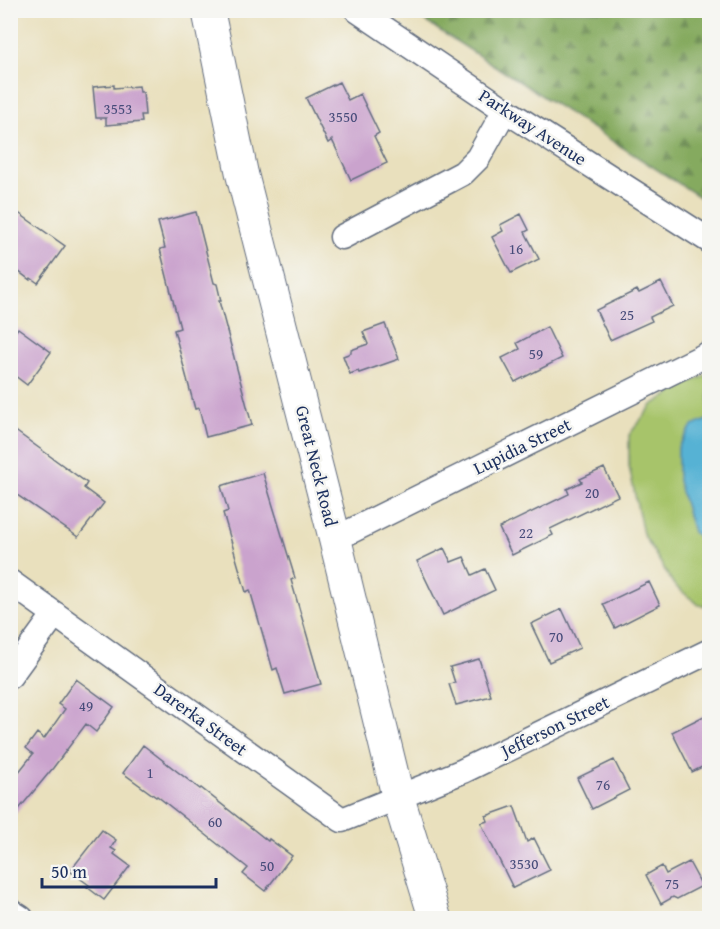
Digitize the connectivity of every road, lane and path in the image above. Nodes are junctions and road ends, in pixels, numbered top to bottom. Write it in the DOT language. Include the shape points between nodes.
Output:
graph roads {
  1 [pos="208,10"];
  2 [pos="357,10"];
  3 [pos="505,110"];
  4 [pos="342,237"];
  5 [pos="710,241"];
  6 [pos="710,353"];
  7 [pos="335,539"];
  8 [pos="10,582"];
  9 [pos="55,614"];
  10 [pos="710,651"];
  11 [pos="10,676"];
  12 [pos="398,797"];
  13 [pos="10,911"];
  14 [pos="21,918"];
  15 [pos="435,918"];
  1 -- 7 [label="main road, Great Neck Road" via="242,174"];
  2 -- 3 [label="street, Parkway Avenue"];
  3 -- 4 [label="street" via="478,158 463,172"];
  3 -- 5 [label="street, Parkway Avenue"];
  6 -- 7 [label="street, Lupidia Street"];
  7 -- 12 [label="main road, Great Neck Road"];
  8 -- 9 [label="street, Darerka Street"];
  9 -- 11 [label="street"];
  9 -- 12 [label="street, Darerka Street" via="342,820"];
  10 -- 12 [label="street, Jefferson Street" via="463,771"];
  12 -- 15 [label="main road, Great Neck Road"];
  13 -- 14 [label="street"];
}
